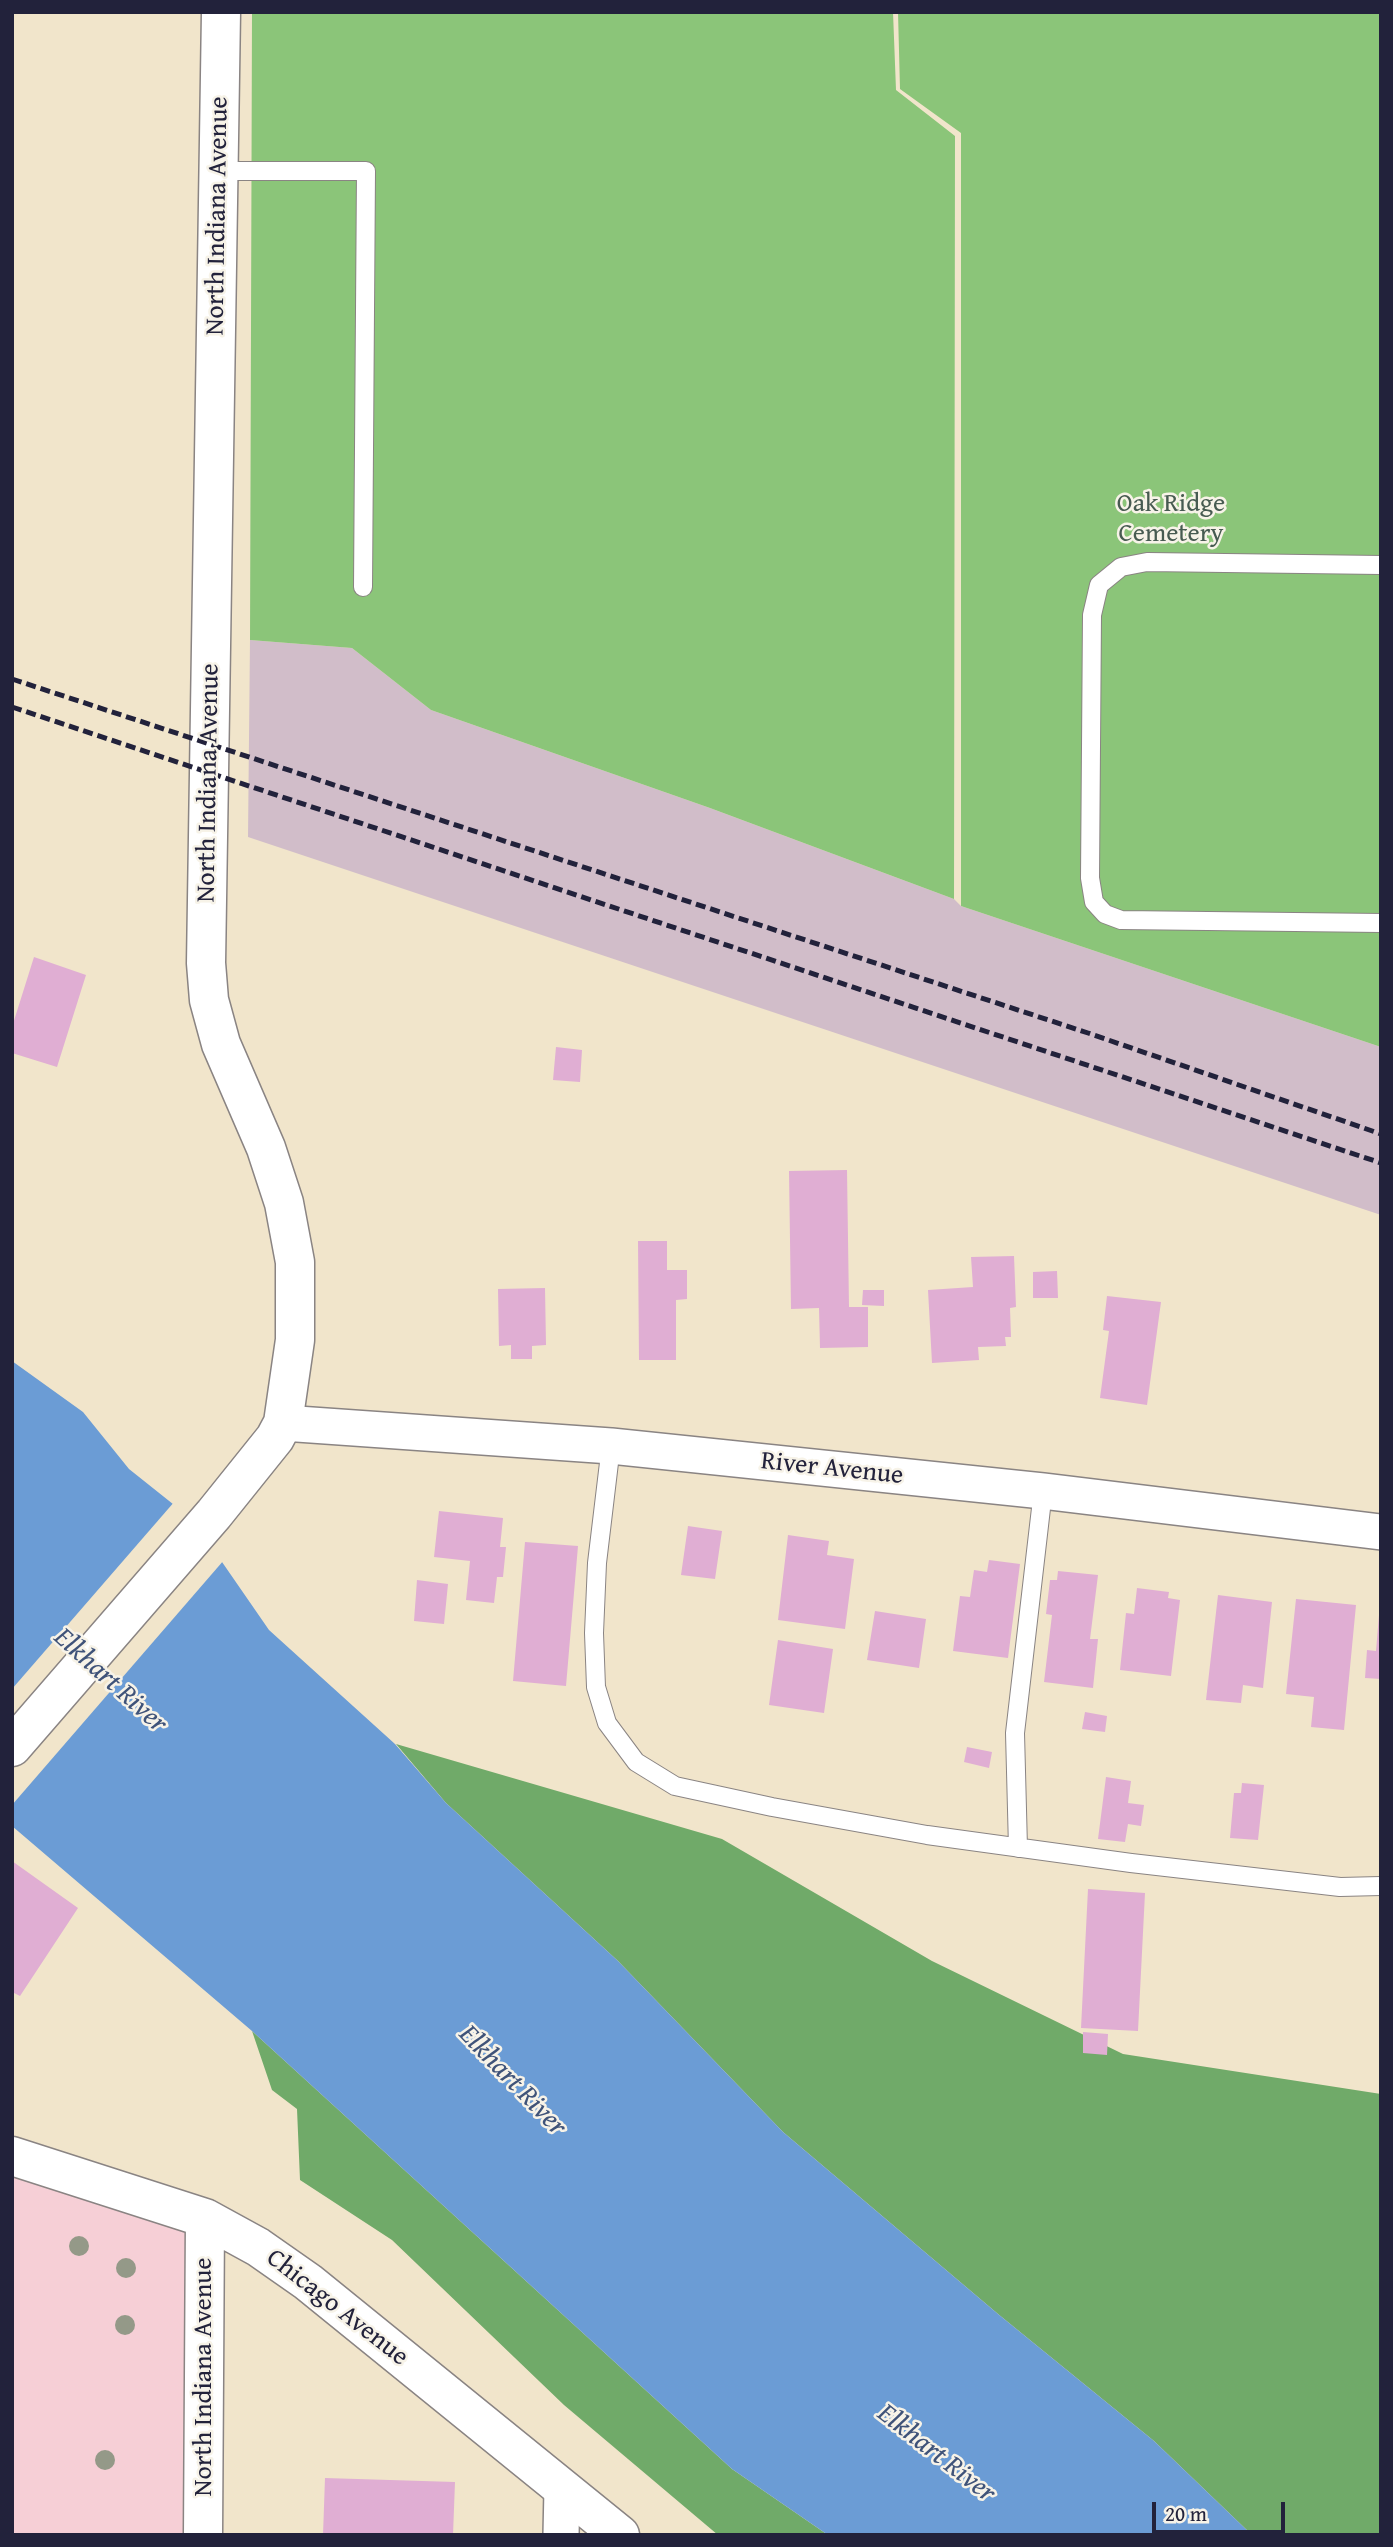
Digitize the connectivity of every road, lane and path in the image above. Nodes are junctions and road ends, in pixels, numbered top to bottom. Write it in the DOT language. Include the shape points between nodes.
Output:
graph roads {
  1 [pos="222,12"];
  2 [pos="219,171"];
  3 [pos="1381,565"];
  4 [pos="363,587"];
  5 [pos="1381,923"];
  6 [pos="283,1423"];
  7 [pos="611,1446"];
  8 [pos="1043,1491"];
  9 [pos="1381,1532"];
  10 [pos="12,1747"];
  11 [pos="1018,1848"];
  12 [pos="1381,1886"];
  13 [pos="12,2156"];
  14 [pos="205,2218"];
  15 [pos="562,2489"];
  16 [pos="203,2535"];
  17 [pos="561,2535"];
  18 [pos="620,2535"];
  1 -- 2 [label="street, North Indiana Avenue"];
  2 -- 4 [label="lane" via="366,171"];
  2 -- 6 [label="street, North Indiana Avenue" via="206,963 209,1000 221,1044 266,1148 284,1203 295,1262 295,1340"];
  3 -- 5 [label="lane" via="1147,562 1121,567 1099,585 1092,615 1090,864 1094,902 1105,915 1121,920"];
  6 -- 7 [label="street, River Avenue"];
  6 -- 10 [label="street, North Indiana Avenue" via="214,1514"];
  7 -- 8 [label="street, River Avenue"];
  7 -- 11 [label="lane" via="597,1563 596,1687 607,1723 636,1762 675,1786 914,1833"];
  8 -- 9 [label="street, River Avenue"];
  8 -- 11 [label="lane" via="1015,1733"];
  11 -- 12 [label="lane" via="1340,1887"];
  13 -- 14 [label="street, Chicago Avenue"];
  14 -- 15 [label="street, Chicago Avenue" via="308,2282"];
  14 -- 16 [label="street, North Indiana Avenue"];
  15 -- 17 [label="street"];
  15 -- 18 [label="street, Chicago Avenue"];
}
